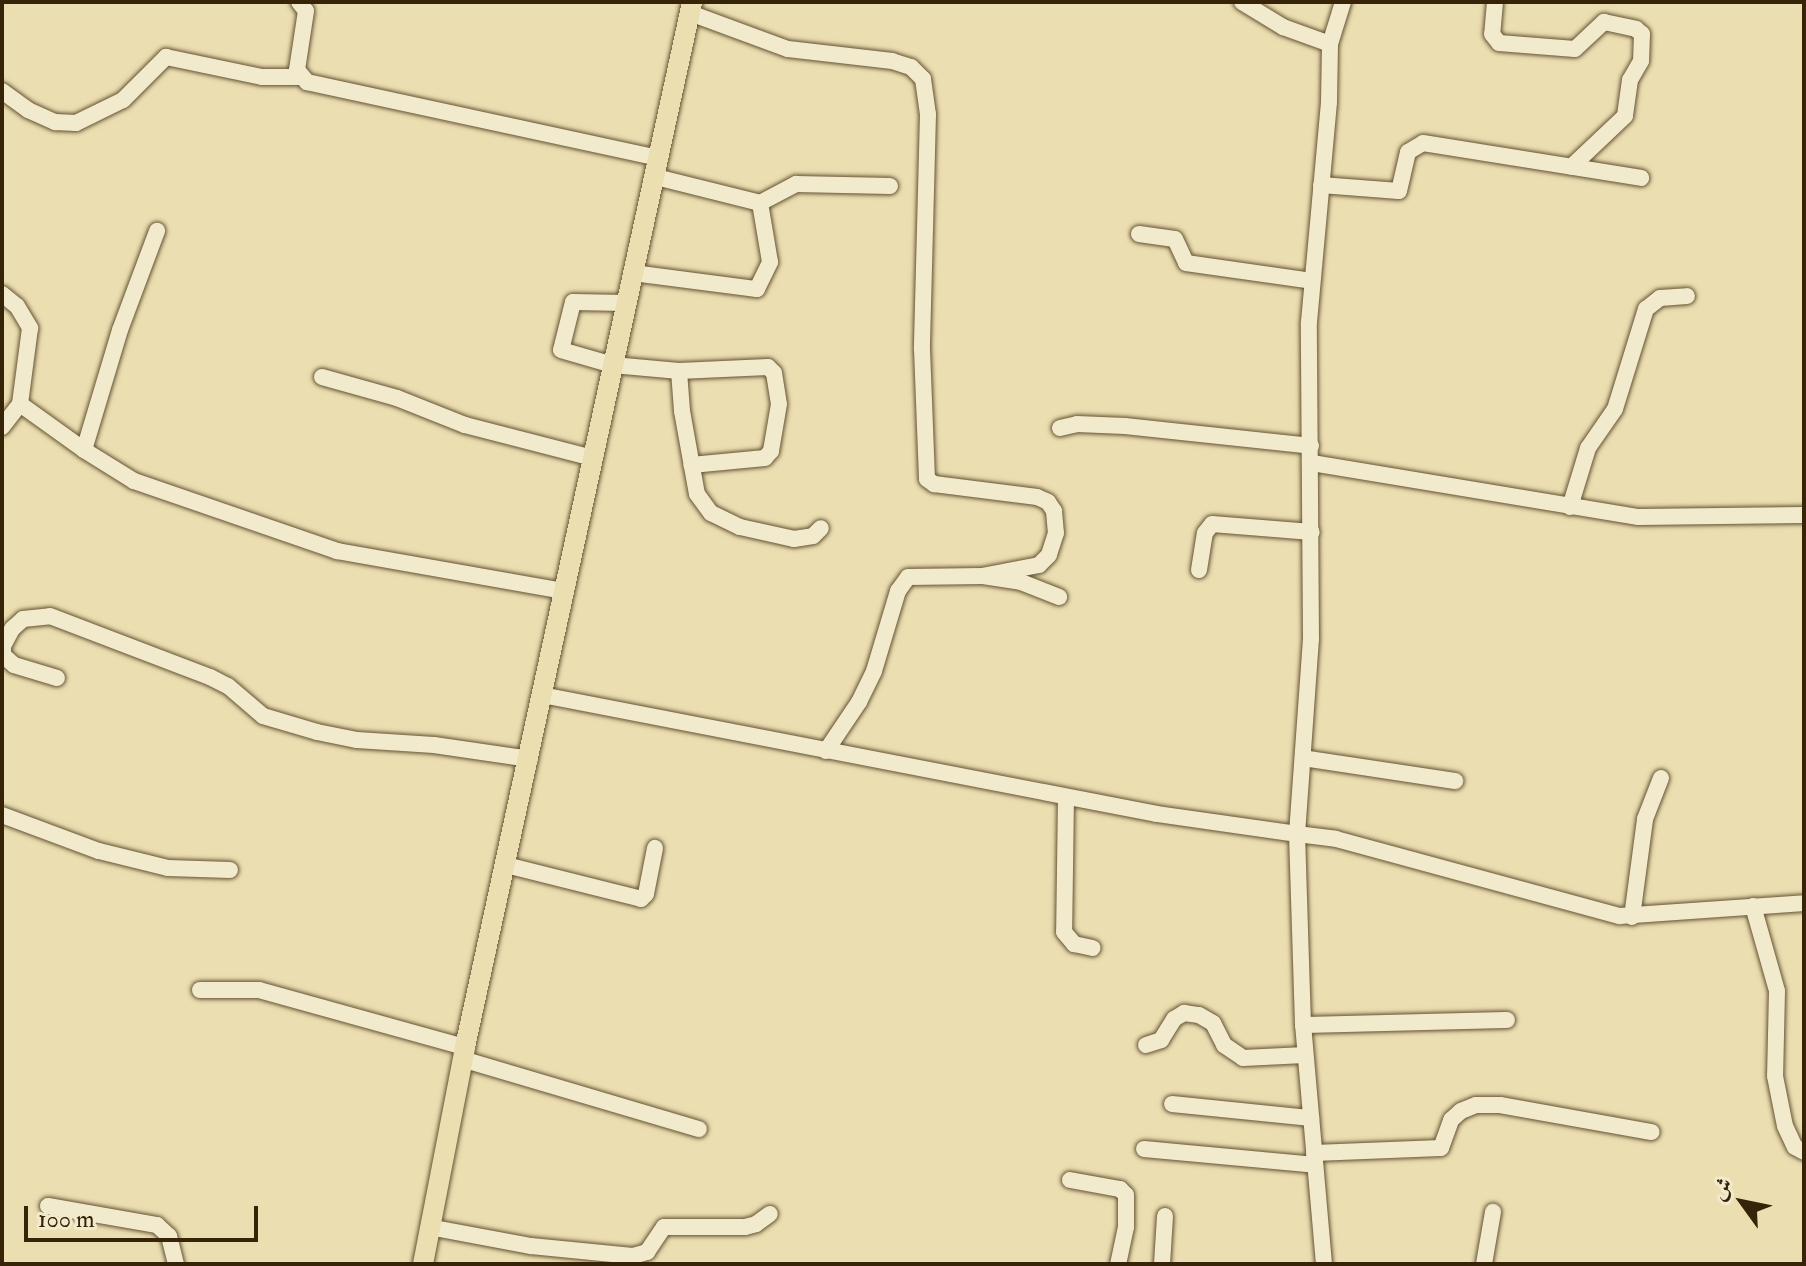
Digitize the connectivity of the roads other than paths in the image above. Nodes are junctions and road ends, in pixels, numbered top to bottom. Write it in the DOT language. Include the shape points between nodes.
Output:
graph roads {
  1 [pos="299,2"];
  2 [pos="1242,2"];
  3 [pos="1343,2"];
  4 [pos="1495,2"];
  5 [pos="691,8"];
  6 [pos="1330,44"];
  7 [pos="301,77"];
  8 [pos="2,91"];
  9 [pos="1571,167"];
  10 [pos="658,168"];
  11 [pos="1641,178"];
  12 [pos="1321,185"];
  13 [pos="890,186"];
  14 [pos="760,203"];
  15 [pos="157,231"];
  16 [pos="1139,234"];
  17 [pos="633,273"];
  18 [pos="1312,281"];
  19 [pos="2,294"];
  20 [pos="1687,296"];
  21 [pos="626,303"];
  22 [pos="613,365"];
  23 [pos="679,371"];
  24 [pos="322,377"];
  25 [pos="20,404"];
  26 [pos="2,427"];
  27 [pos="1060,428"];
  28 [pos="84,450"];
  29 [pos="1312,454"];
  30 [pos="593,458"];
  31 [pos="691,465"];
  32 [pos="1570,507"];
  33 [pos="1804,515"];
  34 [pos="821,528"];
  35 [pos="1312,532"];
  36 [pos="1199,570"];
  37 [pos="983,576"];
  38 [pos="564,591"];
  39 [pos="1059,597"];
  40 [pos="57,678"];
  41 [pos="542,695"];
  42 [pos="826,751"];
  43 [pos="1303,758"];
  44 [pos="530,759"];
  45 [pos="1661,778"];
  46 [pos="1455,781"];
  47 [pos="1066,797"];
  48 [pos="2,815"];
  49 [pos="1297,834"];
  50 [pos="655,848"];
  51 [pos="506,865"];
  52 [pos="230,870"];
  53 [pos="1804,903"];
  54 [pos="1753,906"];
  55 [pos="1632,917"];
  56 [pos="1093,948"];
  57 [pos="200,990"];
  58 [pos="1507,1020"];
  59 [pos="1303,1025"];
  60 [pos="1146,1045"];
  61 [pos="464,1053"];
  62 [pos="1305,1055"];
  63 [pos="1172,1104"];
  64 [pos="1311,1118"];
  65 [pos="699,1129"];
  66 [pos="1652,1132"];
  67 [pos="1144,1149"];
  68 [pos="1804,1152"];
  69 [pos="1314,1159"];
  70 [pos="1070,1180"];
  71 [pos="48,1206"];
  72 [pos="1493,1212"];
  73 [pos="770,1214"];
  74 [pos="1165,1216"];
  75 [pos="429,1227"];
  76 [pos="176,1264"];
  77 [pos="423,1264"];
  78 [pos="1118,1264"];
  79 [pos="1162,1264"];
  80 [pos="1324,1264"];
  81 [pos="1484,1264"];
  1 -- 7 [label="street" via="306,11 297,70"];
  2 -- 6 [label="street" via="1283,27"];
  3 -- 6 [label="street"];
  4 -- 9 [label="street" via="1492,34 1499,43 1575,49 1604,22 1642,34 1641,61 1630,80 1625,116"];
  5 -- 10 [label="main road"];
  5 -- 37 [label="street" via="788,49 892,61 911,67 923,79 928,114 922,349 927,479 1037,497 1054,511 1056,533 1049,555 1039,565"];
  6 -- 12 [label="street"];
  7 -- 8 [label="street" via="262,77 166,57 123,100 76,123 41,116"];
  7 -- 10 [label="street" via="316,85"];
  9 -- 11 [label="street"];
  9 -- 12 [label="street" via="1423,143 1408,152 1399,191"];
  10 -- 14 [label="street"];
  10 -- 17 [label="main road"];
  12 -- 18 [label="street"];
  13 -- 14 [label="street" via="796,184"];
  14 -- 17 [label="street" via="770,262 757,289"];
  15 -- 28 [label="street"];
  16 -- 18 [label="street" via="1175,239 1186,263"];
  17 -- 21 [label="main road"];
  18 -- 29 [label="street"];
  19 -- 25 [label="street" via="30,328"];
  20 -- 32 [label="street" via="1660,298 1646,309 1615,409 1588,448"];
  21 -- 22 [label="main road"];
  21 -- 22 [label="street" via="576,300 559,346 565,353"];
  22 -- 23 [label="street"];
  22 -- 30 [label="main road"];
  23 -- 31 [label="street"];
  23 -- 31 [label="street" via="768,367 774,373 779,404 771,451 765,458"];
  24 -- 30 [label="street" via="465,425"];
  25 -- 26 [label="street"];
  25 -- 28 [label="street"];
  27 -- 29 [label="street" via="1143,427"];
  28 -- 38 [label="street" via="134,481 310,544"];
  29 -- 32 [label="street"];
  29 -- 35 [label="street"];
  30 -- 38 [label="main road"];
  31 -- 34 [label="street" via="702,506 730,522 794,539 813,536"];
  32 -- 33 [label="street" via="1663,518"];
  35 -- 36 [label="street" via="1212,524 1205,533"];
  35 -- 43 [label="street"];
  37 -- 39 [label="street" via="1021,582"];
  37 -- 42 [label="street" via="915,574 904,580 874,671"];
  38 -- 41 [label="main road"];
  40 -- 44 [label="street" via="14,665 3,655 7,637 23,619 50,616 210,677 263,716 317,732"];
  41 -- 42 [label="street"];
  41 -- 44 [label="main road"];
  42 -- 47 [label="street"];
  43 -- 46 [label="street"];
  43 -- 49 [label="street"];
  44 -- 51 [label="main road"];
  45 -- 55 [label="street" via="1645,819"];
  47 -- 49 [label="street"];
  47 -- 56 [label="street" via="1064,932 1074,944"];
  48 -- 52 [label="street" via="99,851 168,868"];
  49 -- 55 [label="street" via="1336,839"];
  49 -- 59 [label="street"];
  50 -- 51 [label="street" via="641,899"];
  51 -- 61 [label="main road"];
  53 -- 54 [label="street"];
  54 -- 55 [label="street"];
  54 -- 68 [label="street" via="1777,991 1775,1076 1785,1126 1795,1147"];
  57 -- 61 [label="street" via="259,990"];
  58 -- 59 [label="street"];
  59 -- 62 [label="street"];
  60 -- 62 [label="street" via="1161,1040 1184,1013 1213,1023 1224,1045 1243,1058"];
  61 -- 65 [label="street"];
  61 -- 75 [label="main road"];
  62 -- 64 [label="street"];
  63 -- 64 [label="street"];
  64 -- 69 [label="street"];
  66 -- 69 [label="street" via="1476,1105 1451,1120 1441,1148"];
  67 -- 69 [label="street"];
  69 -- 80 [label="street"];
  70 -- 78 [label="street" via="1120,1189 1126,1195"];
  71 -- 76 [label="street" via="157,1225 169,1236"];
  72 -- 81 [label="street"];
  73 -- 75 [label="street" via="745,1227 664,1227 647,1252 633,1256 531,1246"];
  74 -- 79 [label="street"];
  75 -- 77 [label="main road"];
}
